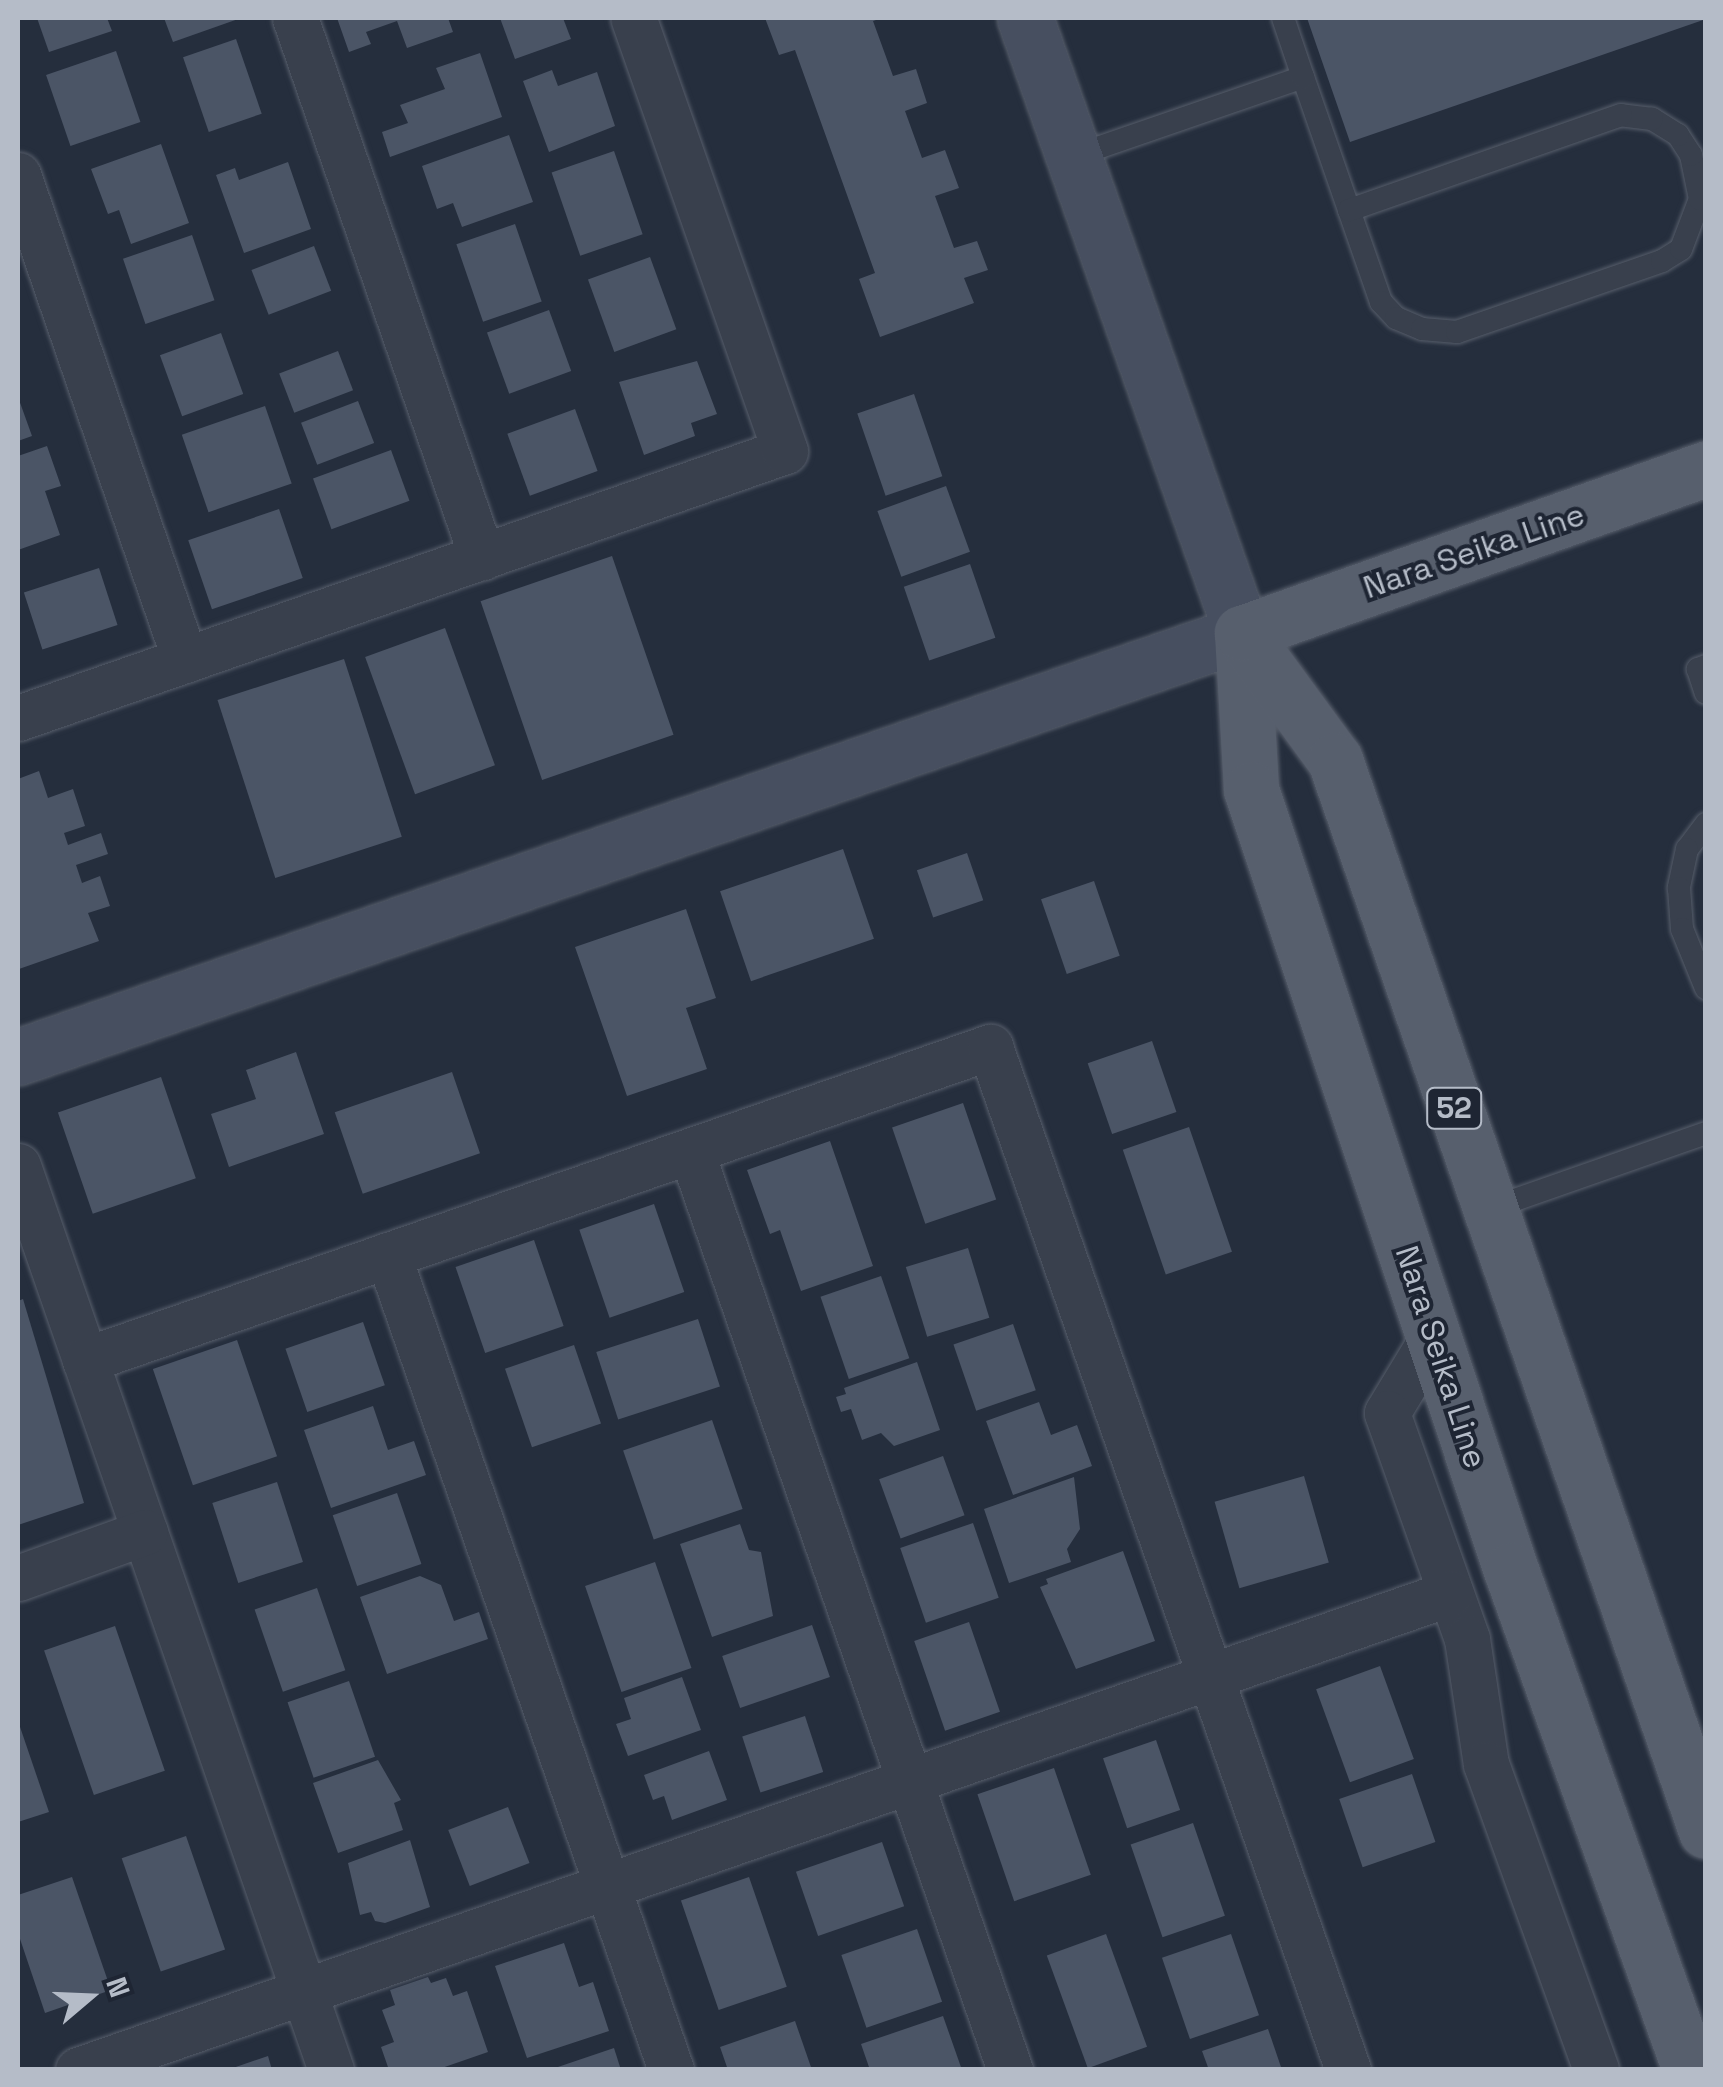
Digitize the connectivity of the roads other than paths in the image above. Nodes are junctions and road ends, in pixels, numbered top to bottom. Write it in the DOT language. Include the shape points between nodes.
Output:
graph roads {
  1 [pos="295,18"];
  2 [pos="633,18"];
  3 [pos="1025,18"];
  4 [pos="1282,18"];
  5 [pos="1303,77"];
  6 [pos="1074,156"];
  7 [pos="18,175"];
  8 [pos="1349,210"];
  9 [pos="1706,468"];
  10 [pos="482,557"];
  11 [pos="1242,633"];
  12 [pos="184,660"];
  13 [pos="1706,666"];
  14 [pos="1706,692"];
  15 [pos="18,718"];
  16 [pos="1706,824"];
  17 [pos="1706,988"];
  18 [pos="18,1056"];
  19 [pos="1706,1133"];
  20 [pos="691,1150"];
  21 [pos="18,1166"];
  22 [pos="1489,1209"];
  23 [pos="388,1255"];
  24 [pos="1434,1335"];
  25 [pos="85,1360"];
  26 [pos="145,1532"];
  27 [pos="18,1578"];
  28 [pos="1450,1593"];
  29 [pos="1210,1675"];
  30 [pos="910,1780"];
  31 [pos="1706,1831"];
  32 [pos="606,1886"];
  33 [pos="304,1990"];
  34 [pos="78,2070"];
  35 [pos="332,2070"];
  36 [pos="670,2070"];
  37 [pos="1010,2070"];
  38 [pos="1348,2070"];
  39 [pos="1596,2070"];
  40 [pos="1690,2070"];
  1 -- 10 [label="street"];
  2 -- 10 [label="street" via="785,451"];
  3 -- 6 [label="street"];
  4 -- 5 [label="lane"];
  5 -- 6 [label="lane"];
  5 -- 8 [label="lane"];
  6 -- 11 [label="street"];
  7 -- 12 [label="street"];
  8 -- 8 [label="lane" via="1382,302 1396,318 1443,332 1662,261 1681,249 1700,199 1691,155 1678,135 1652,119 1621,115"];
  9 -- 11 [label="main road, Nara Seika Line"];
  10 -- 12 [label="street"];
  11 -- 18 [label="street"];
  11 -- 22 [label="main road, 52" via="1335,760"];
  11 -- 24 [label="main road, Nara Seika Line" via="1250,789"];
  12 -- 15 [label="street"];
  13 -- 14 [label="lane" via="1698,669"];
  16 -- 17 [label="lane" via="1687,850 1678,888 1682,929"];
  19 -- 22 [label="lane"];
  20 -- 23 [label="street"];
  20 -- 29 [label="street" via="990,1047"];
  20 -- 30 [label="street"];
  21 -- 25 [label="street"];
  22 -- 31 [label="main road, 52"];
  23 -- 25 [label="street"];
  23 -- 32 [label="street"];
  24 -- 28 [label="street" via="1387,1413"];
  24 -- 40 [label="main road, Nara Seika Line"];
  25 -- 26 [label="street"];
  26 -- 27 [label="street"];
  26 -- 33 [label="street"];
  28 -- 29 [label="street"];
  28 -- 39 [label="street" via="1478,1682 1486,1764"];
  29 -- 30 [label="street"];
  29 -- 38 [label="street"];
  30 -- 32 [label="street"];
  30 -- 37 [label="street"];
  32 -- 33 [label="street"];
  32 -- 36 [label="street"];
  33 -- 34 [label="street"];
  33 -- 35 [label="street"];
}
